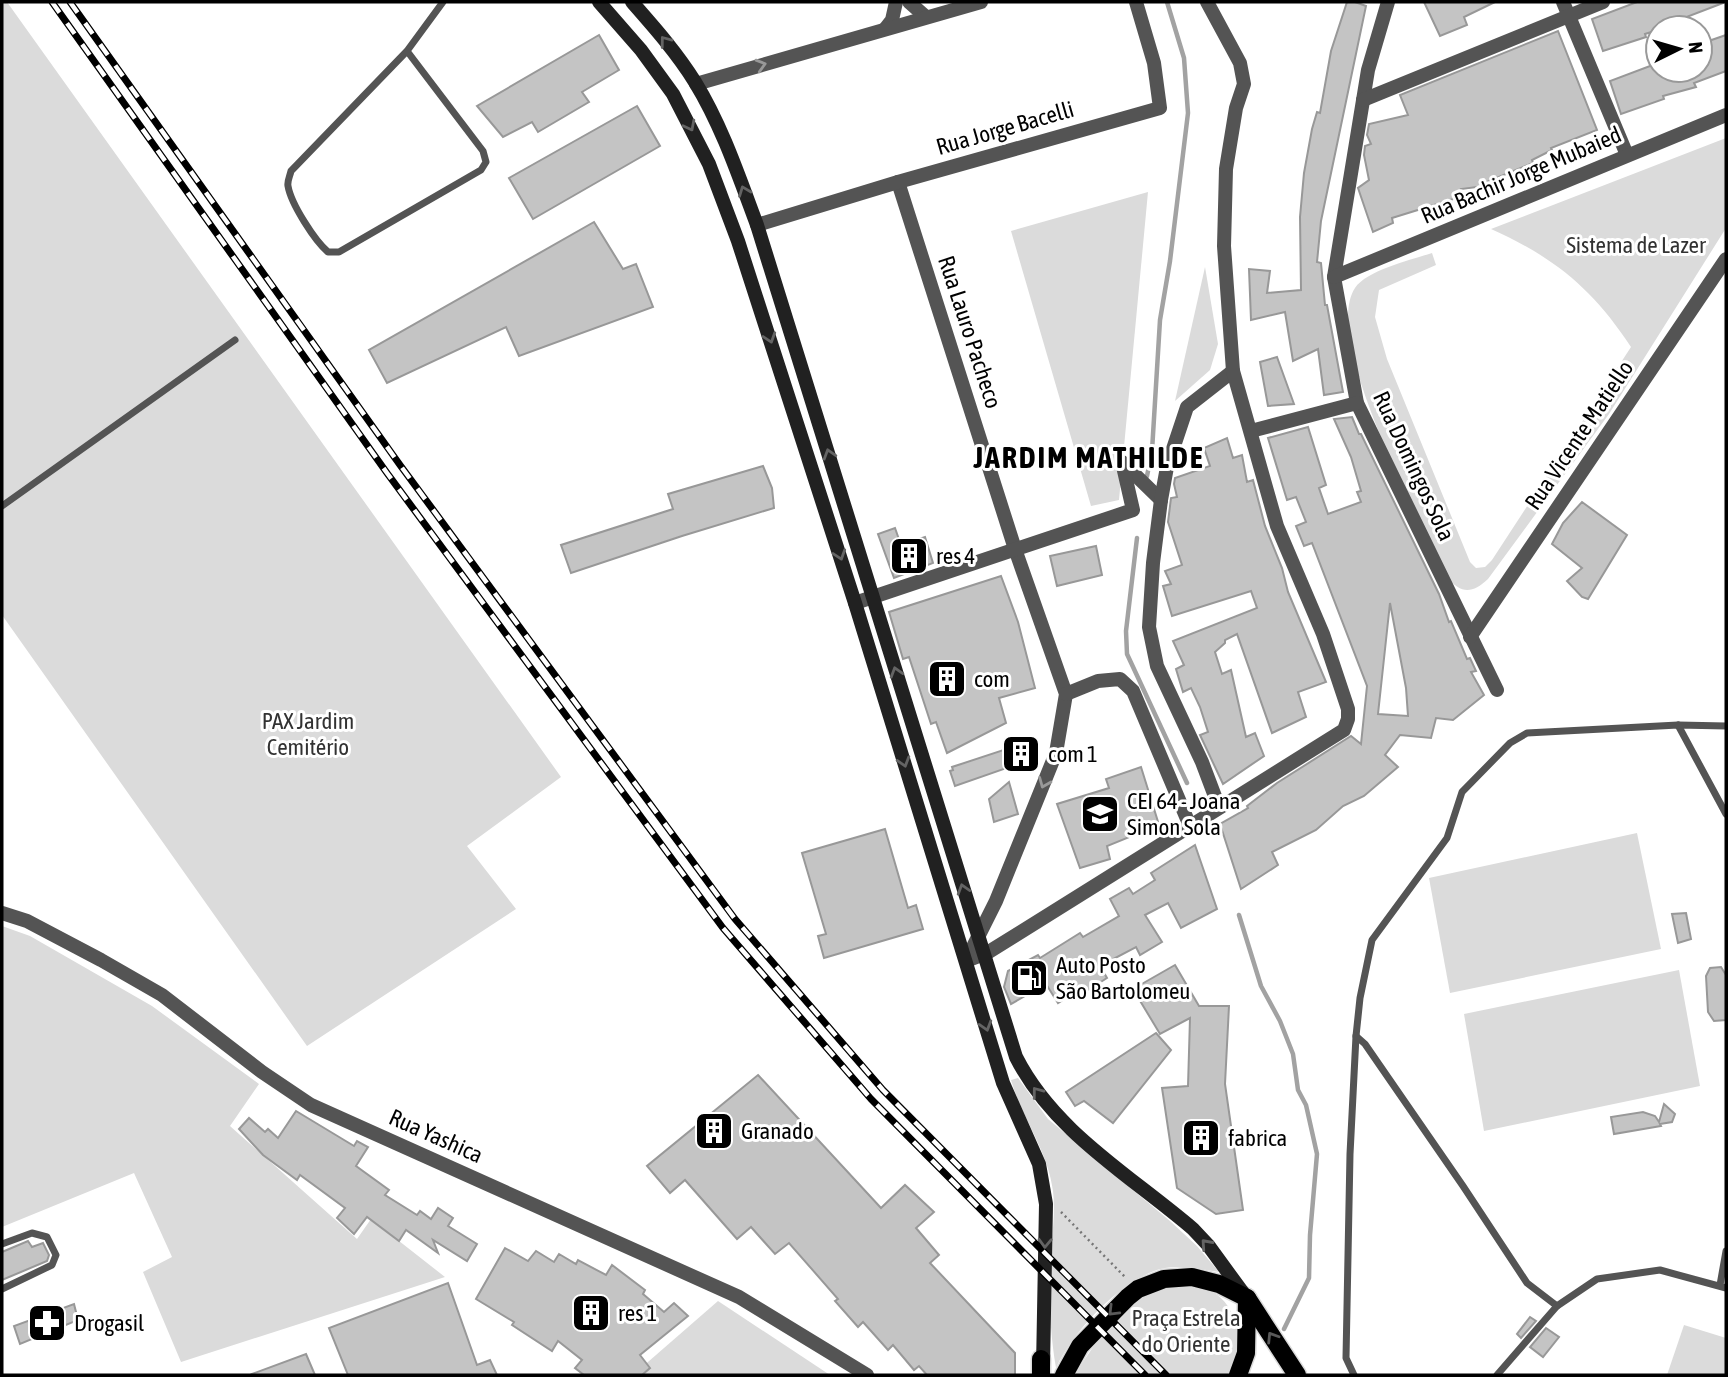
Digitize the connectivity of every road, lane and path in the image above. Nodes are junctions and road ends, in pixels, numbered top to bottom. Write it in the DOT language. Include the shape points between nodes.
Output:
graph roads {
  1 [pos="443,2"];
  2 [pos="599,2"];
  3 [pos="632,2"];
  4 [pos="896,2"];
  5 [pos="909,2"];
  6 [pos="981,2"];
  7 [pos="1136,2"];
  8 [pos="1207,2"];
  9 [pos="1388,2"];
  10 [pos="1602,2"];
  11 [pos="1566,9"];
  12 [pos="926,17"];
  13 [pos="885,29"];
  14 [pos="407,51"];
  15 [pos="654,68"];
  16 [pos="696,84"];
  17 [pos="1363,100"];
  18 [pos="1726,116"];
  19 [pos="1627,155"];
  20 [pos="898,182"];
  21 [pos="757,225"];
  22 [pos="1726,259"];
  23 [pos="1334,277"];
  24 [pos="235,340"];
  25 [pos="1233,371"];
  26 [pos="1357,403"];
  27 [pos="1251,431"];
  28 [pos="1161,500"];
  29 [pos="2,506"];
  30 [pos="1015,549"];
  31 [pos="878,595"];
  32 [pos="855,603"];
  33 [pos="1470,636"];
  34 [pos="1497,690"];
  35 [pos="1066,694"];
  36 [pos="1678,725"];
  37 [pos="1726,726"];
  38 [pos="1219,807"];
  39 [pos="1726,814"];
  40 [pos="1190,826"];
  41 [pos="2,913"];
  42 [pos="978,937"];
  43 [pos="983,954"];
  44 [pos="966,961"];
  45 [pos="1356,1036"];
  46 [pos="1046,1204"];
  47 [pos="2,1244"];
  48 [pos="1726,1251"];
  49 [pos="1723,1286"];
  50 [pos="2,1289"];
  51 [pos="1138,1289"];
  52 [pos="1247,1298"];
  53 [pos="1557,1306"];
  54 [pos="1042,1370"];
  55 [pos="867,1375"];
  56 [pos="1064,1375"];
  57 [pos="1238,1375"];
  58 [pos="1297,1375"];
  59 [pos="1354,1375"];
  60 [pos="1497,1375"];
  1 -- 14 [label="lane"];
  2 -- 15 [label="main road"];
  16 -- 3 [label="main road, one-way"];
  4 -- 13 [label="street"];
  5 -- 12 [label="street"];
  6 -- 12 [label="street"];
  7 -- 20 [label="street, Rua Jorge Bacelli" via="1154,63 1160,108"];
  8 -- 25 [label="street" via="1240,63 1244,84 1226,181 1224,246"];
  9 -- 17 [label="street, Rua Domingos Sola"];
  10 -- 11 [label="street"];
  11 -- 17 [label="street"];
  11 -- 19 [label="street"];
  12 -- 13 [label="street"];
  16 -- 13 [label="street, one-way"];
  14 -- 14 [label="lane" via="483,151 486,162 481,170 339,252 328,252 292,197 287,184 292,171"];
  15 -- 16 [label="main road"];
  15 -- 32 [label="main road, one-way" via="673,94 714,176"];
  21 -- 16 [label="main road, one-way"];
  17 -- 23 [label="street, Rua Domingos Sola"];
  18 -- 19 [label="street, Rua Bachir Jorge Mubaied"];
  19 -- 23 [label="street, Rua Bachir Jorge Mubaied"];
  20 -- 21 [label="street, Rua Jorge Bacelli"];
  20 -- 30 [label="street, Rua Lauro Pacheco"];
  31 -- 21 [label="main road, one-way"];
  22 -- 33 [label="street, Rua Vicente Matiello"];
  23 -- 26 [label="street, Rua Domingos Sola"];
  24 -- 29 [label="lane"];
  25 -- 27 [label="street"];
  25 -- 28 [label="street" via="1187,407"];
  26 -- 27 [label="street"];
  26 -- 33 [label="street, Rua Domingos Sola"];
  27 -- 38 [label="street" via="1277,526 1323,634 1348,719 1343,730"];
  28 -- 30 [label="street" via="1122,462 1133,510"];
  28 -- 38 [label="street" via="1149,627 1157,666"];
  30 -- 31 [label="street"];
  30 -- 35 [label="street, Rua Lauro Pacheco"];
  31 -- 32 [label="street"];
  42 -- 31 [label="main road, one-way"];
  32 -- 44 [label="main road, one-way"];
  33 -- 34 [label="street, Rua Domingos Sola"];
  35 -- 40 [label="street" via="1098,681 1120,680 1133,691"];
  35 -- 42 [label="street, one-way" via="1056,753"];
  36 -- 37 [label="lane"];
  36 -- 39 [label="lane"];
  36 -- 45 [label="lane" via="1527,733 1510,743 1462,792 1447,838 1372,940"];
  38 -- 40 [label="street"];
  40 -- 43 [label="street"];
  41 -- 55 [label="street, Rua Yashica" via="27,921 162,996 311,1105 740,1297"];
  42 -- 43 [label="main road"];
  42 -- 44 [label="street"];
  43 -- 44 [label="street"];
  52 -- 43 [label="main road, one-way" via="1193,1229 1072,1131 1038,1093 1016,1057"];
  44 -- 46 [label="main road, one-way" via="1003,1083 1039,1164"];
  45 -- 53 [label="lane" via="1527,1283"];
  45 -- 59 [label="lane" via="1346,1358"];
  46 -- 51 [label="path" via="1054,1205"];
  46 -- 54 [label="main road, one-way"];
  47 -- 50 [label="lane" via="32,1233 47,1237 56,1255 52,1265"];
  48 -- 49 [label="lane"];
  49 -- 53 [label="lane" via="1660,1270 1597,1279"];
  51 -- 52 [label="main road" via="1164,1279 1192,1277"];
  51 -- 56 [label="main road, one-way" via="1088,1336"];
  52 -- 57 [label="main road" via="1247,1353"];
  58 -- 52 [label="main road, one-way"];
  53 -- 60 [label="lane"];
}
